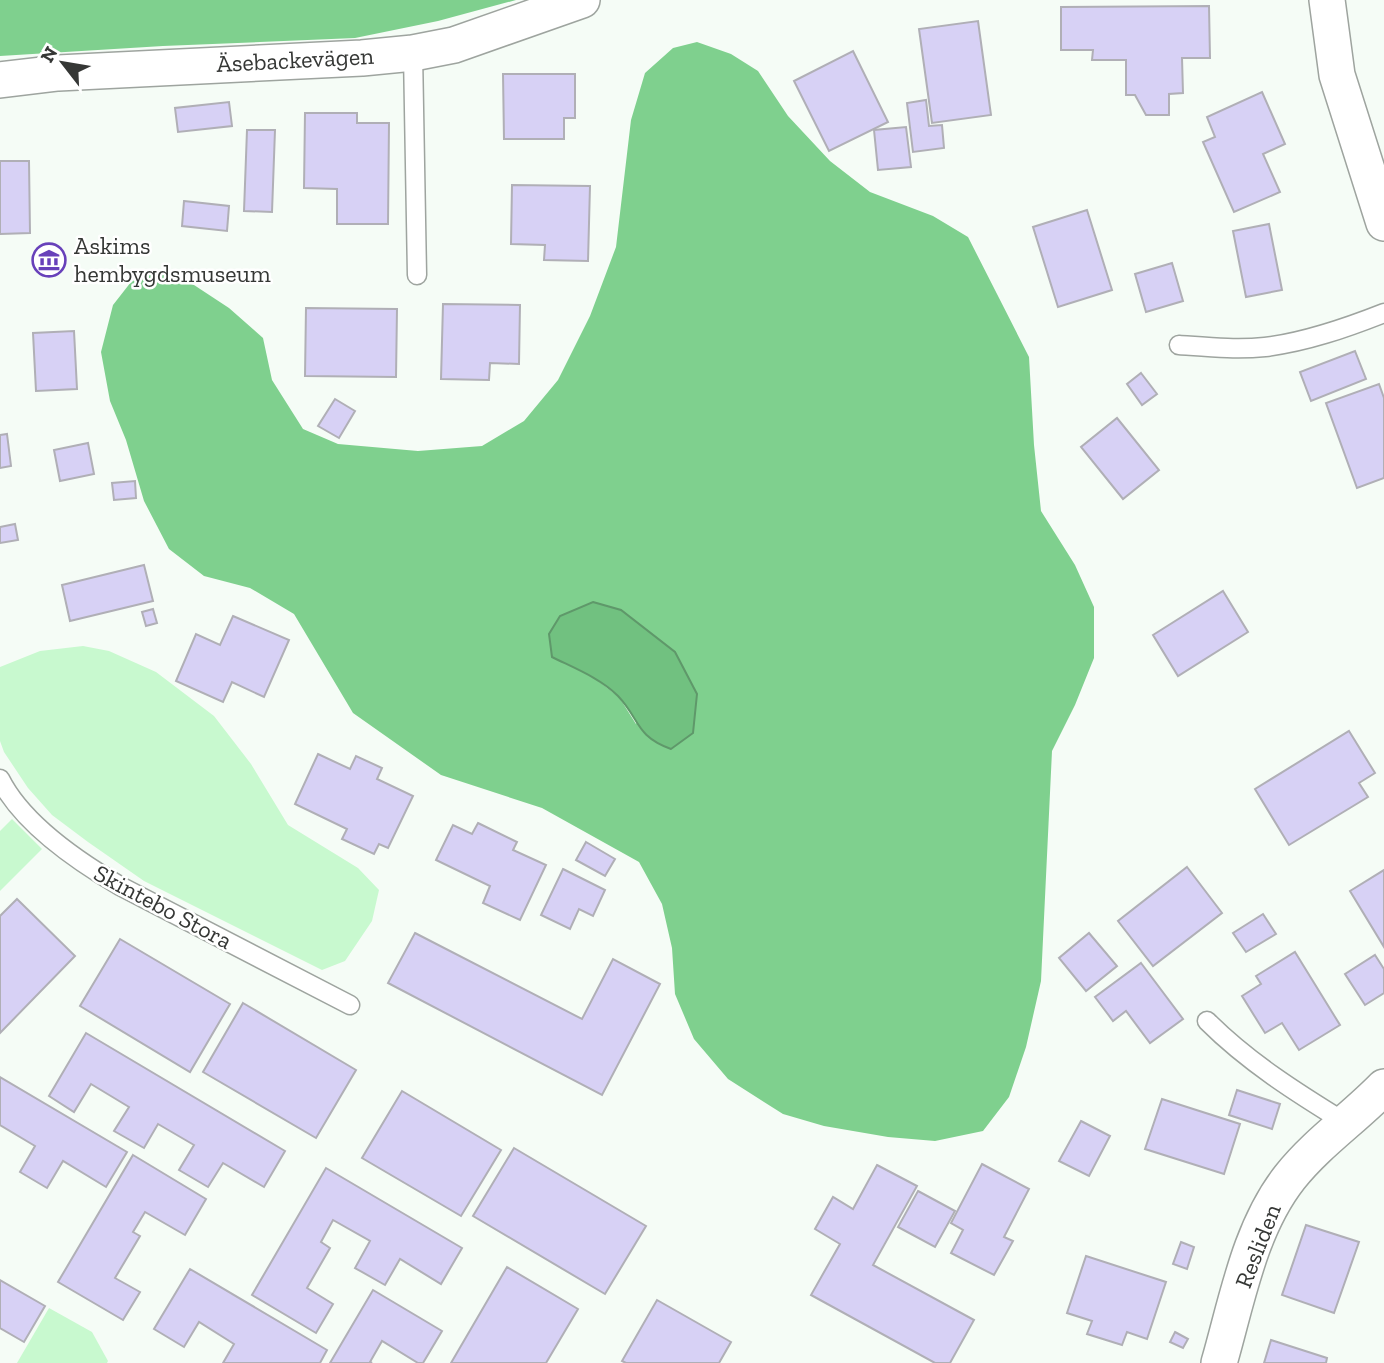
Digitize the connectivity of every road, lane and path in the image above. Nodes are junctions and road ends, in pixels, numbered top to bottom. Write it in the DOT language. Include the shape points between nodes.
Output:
graph roads {
  1 [pos="582,0"];
  2 [pos="1327,0"];
  3 [pos="413,53"];
  4 [pos="0,80"];
  5 [pos="1384,223"];
  6 [pos="417,275"];
  7 [pos="1384,313"];
  8 [pos="1179,345"];
  9 [pos="0,779"];
  10 [pos="350,1005"];
  11 [pos="1207,1021"];
  12 [pos="1384,1087"];
  13 [pos="1346,1123"];
  14 [pos="1219,1363"];
  1 -- 3 [label="street, Äsebackevägen" via="454,45"];
  2 -- 5 [label="street" via="1337,75"];
  3 -- 4 [label="street, Äsebackevägen"];
  3 -- 6 [label="lane"];
  7 -- 8 [label="lane" via="1334,332 1265,347"];
  9 -- 10 [label="lane, Skintebo Stora" via="28,816 90,868"];
  11 -- 13 [label="lane" via="1293,1091"];
  12 -- 13 [label="street, Resliden"];
  13 -- 14 [label="street, Resliden" via="1292,1174 1268,1211"];
}
